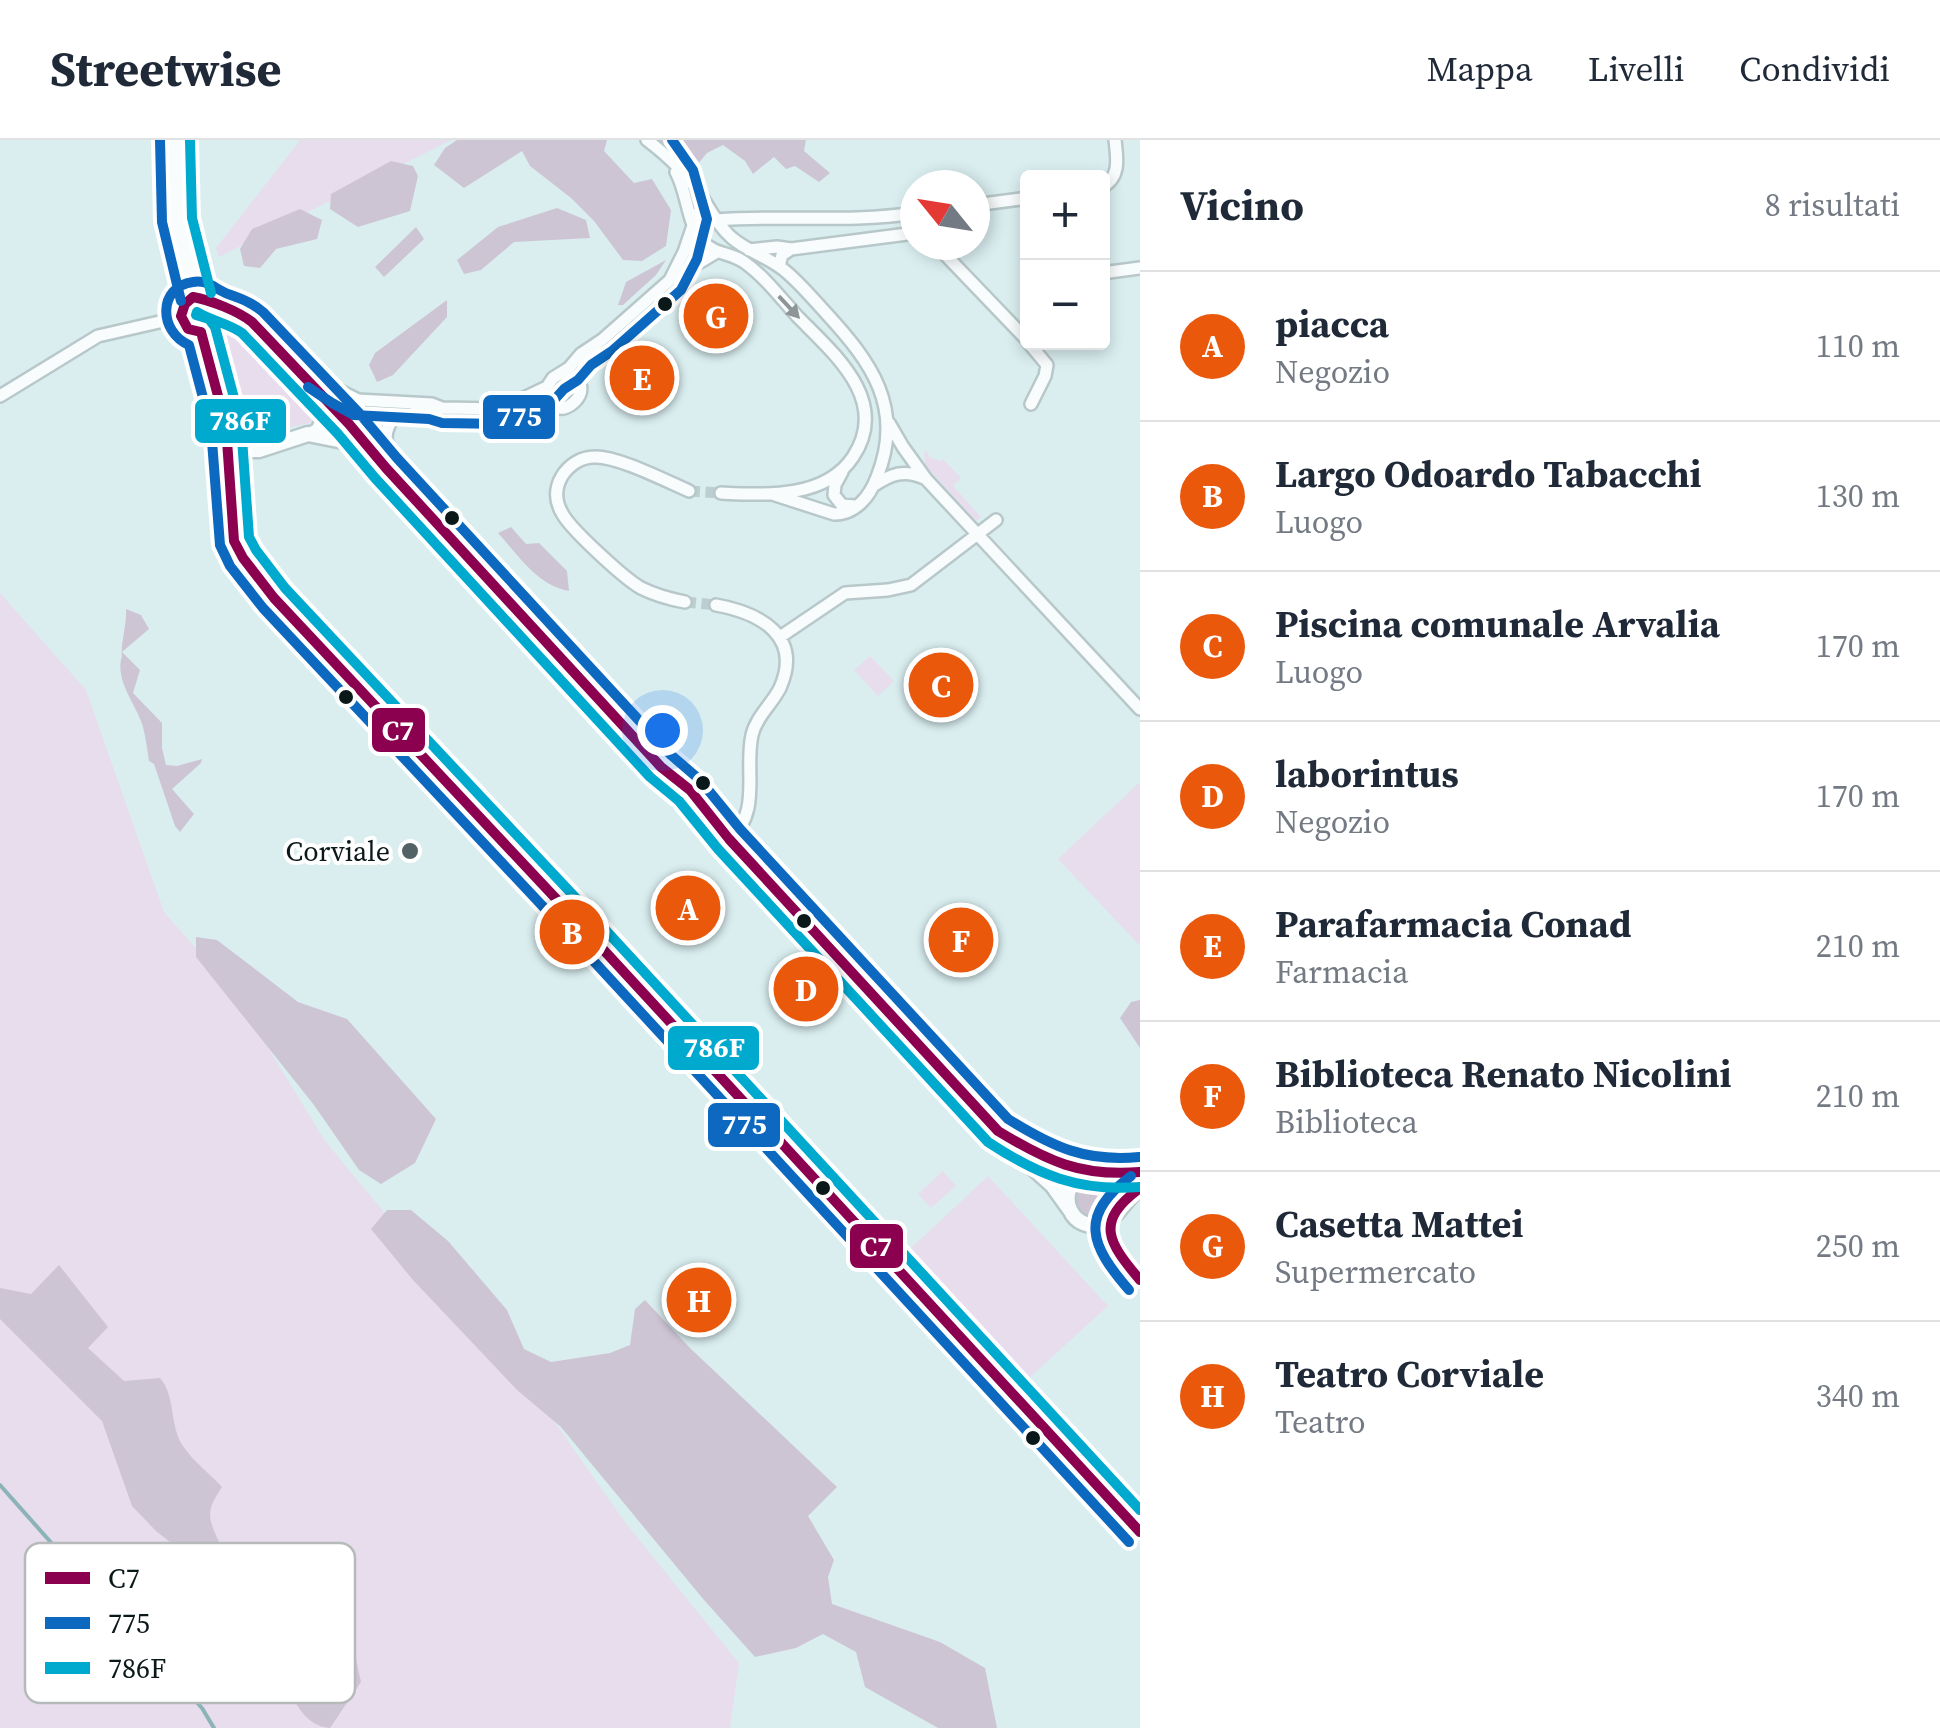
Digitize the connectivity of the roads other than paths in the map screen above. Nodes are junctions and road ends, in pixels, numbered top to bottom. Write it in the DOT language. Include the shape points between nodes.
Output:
graph roads {
  1 [pos="175,140"];
  2 [pos="648,140"];
  3 [pos="1115,140"];
  4 [pos="663,152"];
  5 [pos="1110,182"];
  6 [pos="1020,199"];
  7 [pos="990,203"];
  8 [pos="900,215"];
  9 [pos="717,220"];
  10 [pos="692,222"];
  11 [pos="900,235"];
  12 [pos="791,249"];
  13 [pos="750,250"];
  14 [pos="717,252"];
  15 [pos="950,260"];
  16 [pos="779,266"];
  17 [pos="1140,268"];
  18 [pos="1110,271"];
  19 [pos="670,280"];
  20 [pos="196,296"];
  21 [pos="214,306"];
  22 [pos="180,317"];
  23 [pos="201,332"];
  24 [pos="1020,334"];
  25 [pos="602,340"];
  26 [pos="1035,350"];
  27 [pos="294,368"];
  28 [pos="562,374"];
  29 [pos="578,382"];
  30 [pos="547,387"];
  31 [pos="0,396"];
  32 [pos="1031,404"];
  33 [pos="556,406"];
  34 [pos="442,408"];
  35 [pos="501,409"];
  36 [pos="394,417"];
  37 [pos="888,420"];
  38 [pos="348,424"];
  39 [pos="226,426"];
  40 [pos="314,431"];
  41 [pos="386,468"];
  42 [pos="844,468"];
  43 [pos="926,480"];
  44 [pos="873,486"];
  45 [pos="689,491"];
  46 [pos="720,492"];
  47 [pos="410,494"];
  48 [pos="772,494"];
  49 [pos="858,506"];
  50 [pos="996,520"];
  51 [pos="978,536"];
  52 [pos="684,602"];
  53 [pos="716,605"];
  54 [pos="780,638"];
  55 [pos="1140,709"];
  56 [pos="678,784"];
  57 [pos="708,818"];
  58 [pos="726,835"];
  59 [pos="998,1131"];
  60 [pos="1087,1172"];
  61 [pos="1140,1172"];
  62 [pos="1106,1174"];
  63 [pos="1140,1188"];
  64 [pos="1070,1210"];
  65 [pos="1115,1213"];
  66 [pos="1140,1280"];
  67 [pos="1140,1532"];
  1 -- 20 [label="street" via="177,220"];
  2 -- 4 [label="street"];
  3 -- 5 [label="street"];
  4 -- 9 [label="street"];
  4 -- 10 [label="street" via="679,176"];
  6 -- 7 [label="street"];
  8 -- 9 [label="street"];
  9 -- 10 [label="street" via="703,211"];
  9 -- 13 [label="street"];
  10 -- 14 [label="street"];
  10 -- 19 [label="street"];
  11 -- 12 [label="street"];
  12 -- 13 [label="street"];
  12 -- 16 [label="street"];
  13 -- 16 [label="street"];
  14 -- 19 [label="street"];
  14 -- 42 [label="street, one-way" via="755,271 855,380 865,424"];
  15 -- 24 [label="street"];
  16 -- 37 [label="street" via="866,359"];
  17 -- 18 [label="street"];
  19 -- 25 [label="street"];
  20 -- 21 [label="street"];
  20 -- 22 [label="street"];
  21 -- 23 [label="street" via="214,322"];
  21 -- 27 [label="street" via="241,312"];
  22 -- 23 [label="street" via="188,329"];
  22 -- 31 [label="street" via="98,336"];
  23 -- 39 [label="street"];
  25 -- 28 [label="street"];
  25 -- 29 [label="street"];
  26 -- 32 [label="street" via="1048,365"];
  27 -- 34 [label="street" via="358,400"];
  27 -- 40 [label="street" via="326,413"];
  28 -- 29 [label="street"];
  28 -- 30 [label="street"];
  29 -- 33 [label="street" via="576,402"];
  30 -- 33 [label="street"];
  30 -- 35 [label="street"];
  33 -- 35 [label="street" via="529,413"];
  34 -- 35 [label="street"];
  34 -- 36 [label="street"];
  36 -- 38 [label="street"];
  36 -- 47 [label="street" via="386,440"];
  37 -- 43 [label="street"];
  37 -- 44 [label="street"];
  38 -- 40 [label="street"];
  38 -- 41 [label="street"];
  39 -- 40 [label="street" via="252,450"];
  39 -- 67 [label="street" via="233,536 274,598"];
  40 -- 41 [label="street" via="348,442"];
  41 -- 47 [label="street"];
  42 -- 48 [label="street" via="812,488"];
  42 -- 49 [label="street" via="834,495 842,505"];
  43 -- 44 [label="street" via="901,472"];
  43 -- 51 [label="street"];
  44 -- 49 [label="street"];
  45 -- 52 [label="street" via="598,457 573,464 557,490 566,520 620,573 654,595"];
  46 -- 48 [label="street"];
  47 -- 56 [label="street"];
  48 -- 49 [label="street" via="834,514"];
  50 -- 51 [label="street"];
  51 -- 54 [label="street" via="912,584 845,593"];
  51 -- 55 [label="street"];
  53 -- 54 [label="street" via="756,616"];
  54 -- 58 [label="street" via="784,676 752,736 750,801 737,832"];
  57 -- 58 [label="street"];
  58 -- 59 [label="street"];
  59 -- 60 [label="street" via="1047,1160"];
  59 -- 64 [label="street"];
  60 -- 62 [label="street"];
  60 -- 64 [label="street" via="1068,1190"];
  61 -- 62 [label="street"];
  62 -- 65 [label="street" via="1117,1184"];
  63 -- 65 [label="street"];
  64 -- 65 [label="street" via="1087,1224"];
  65 -- 66 [label="street" via="1114,1246"];
}
